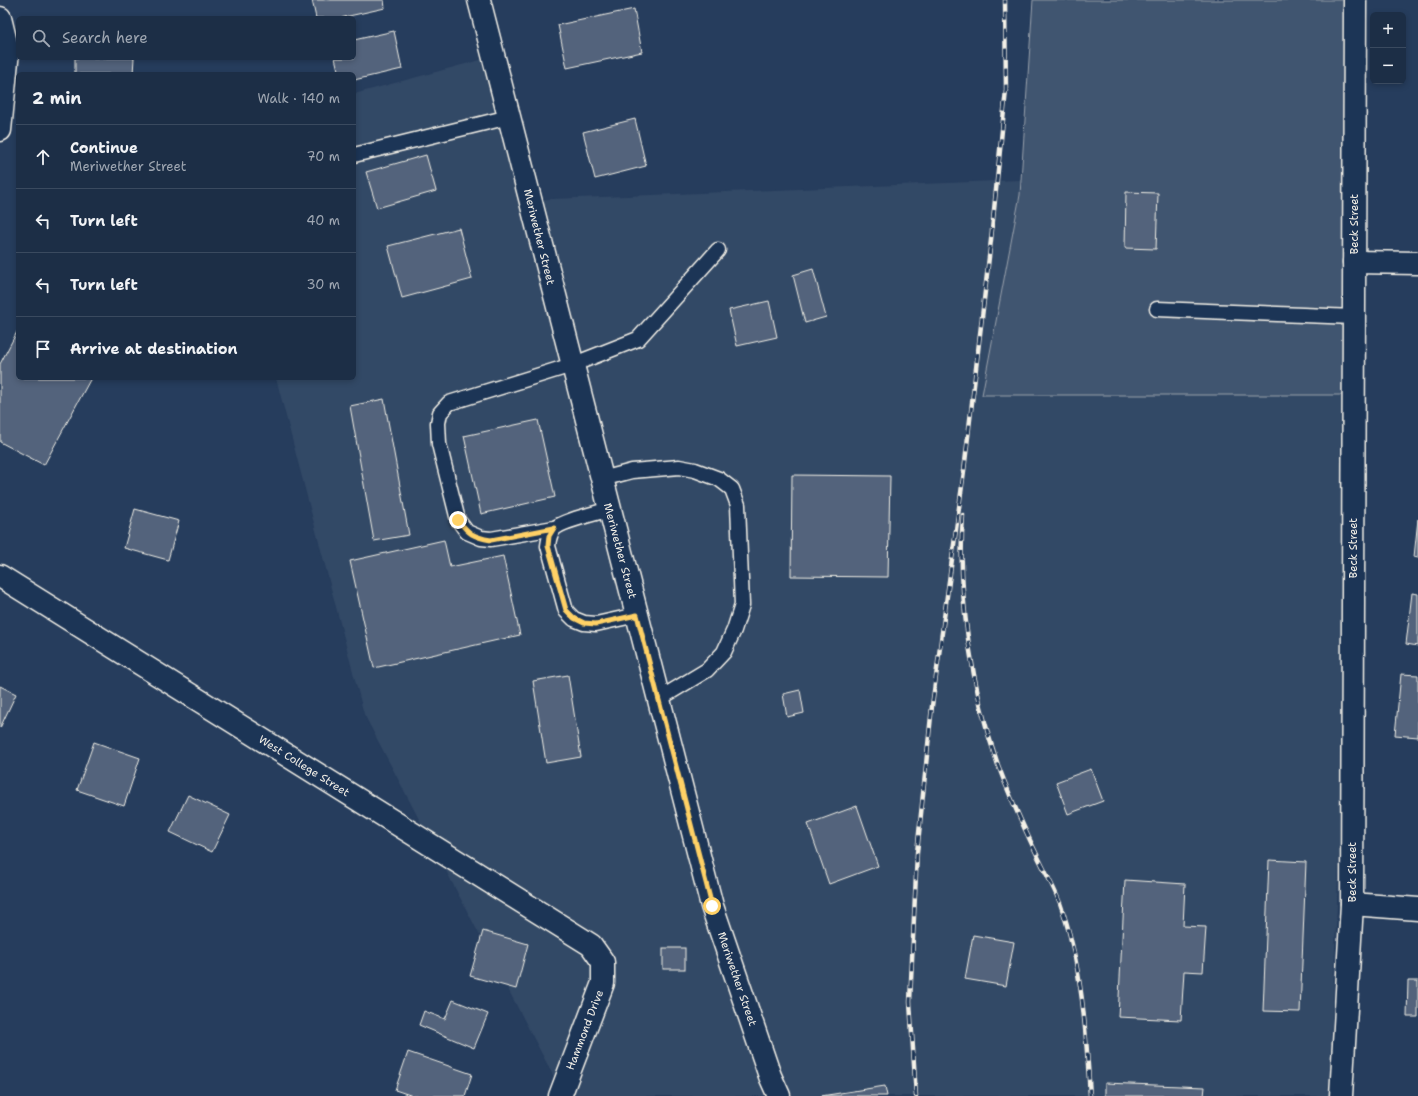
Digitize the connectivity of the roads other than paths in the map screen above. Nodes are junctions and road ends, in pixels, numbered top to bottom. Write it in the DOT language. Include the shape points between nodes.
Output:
graph roads {
  1 [pos="479,0"];
  2 [pos="1355,0"];
  3 [pos="0,18"];
  4 [pos="509,117"];
  5 [pos="0,130"];
  6 [pos="356,154"];
  7 [pos="718,250"];
  8 [pos="1354,262"];
  9 [pos="1418,263"];
  10 [pos="1157,309"];
  11 [pos="1354,318"];
  12 [pos="572,365"];
  13 [pos="602,479"];
  14 [pos="610,509"];
  15 [pos="554,528"];
  16 [pos="0,576"];
  17 [pos="637,615"];
  18 [pos="659,699"];
  19 [pos="1352,904"];
  20 [pos="1418,909"];
  21 [pos="603,962"];
  22 [pos="560,1096"];
  23 [pos="779,1096"];
  24 [pos="1341,1096"];
  1 -- 4 [label="street, Meriwether Street"];
  2 -- 8 [label="street, Beck Street"];
  3 -- 5 [label="street" via="8,51"];
  4 -- 6 [label="lane"];
  4 -- 12 [label="street, Meriwether Street"];
  7 -- 12 [label="lane" via="638,339"];
  8 -- 9 [label="street"];
  8 -- 11 [label="street, Beck Street"];
  10 -- 11 [label="lane"];
  11 -- 19 [label="street, Beck Street"];
  12 -- 13 [label="street, Meriwether Street"];
  12 -- 15 [label="lane" via="448,404 440,413 438,423 439,444 458,520 467,532 491,540"];
  13 -- 14 [label="street, Meriwether Street"];
  13 -- 18 [label="lane" via="632,470 679,467 695,470 719,479 732,488 738,505 742,605 729,641 724,652 707,670"];
  14 -- 15 [label="lane"];
  14 -- 17 [label="street, Meriwether Street"];
  15 -- 17 [label="lane" via="549,536 548,546 566,610 584,623 596,624"];
  16 -- 21 [label="street, West College Street" via="591,946"];
  17 -- 18 [label="street, Meriwether Street"];
  18 -- 23 [label="street, Meriwether Street" via="712,906"];
  19 -- 20 [label="street"];
  19 -- 24 [label="street, Beck Street"];
  21 -- 22 [label="street, Hammond Drive" via="603,983"];
}
